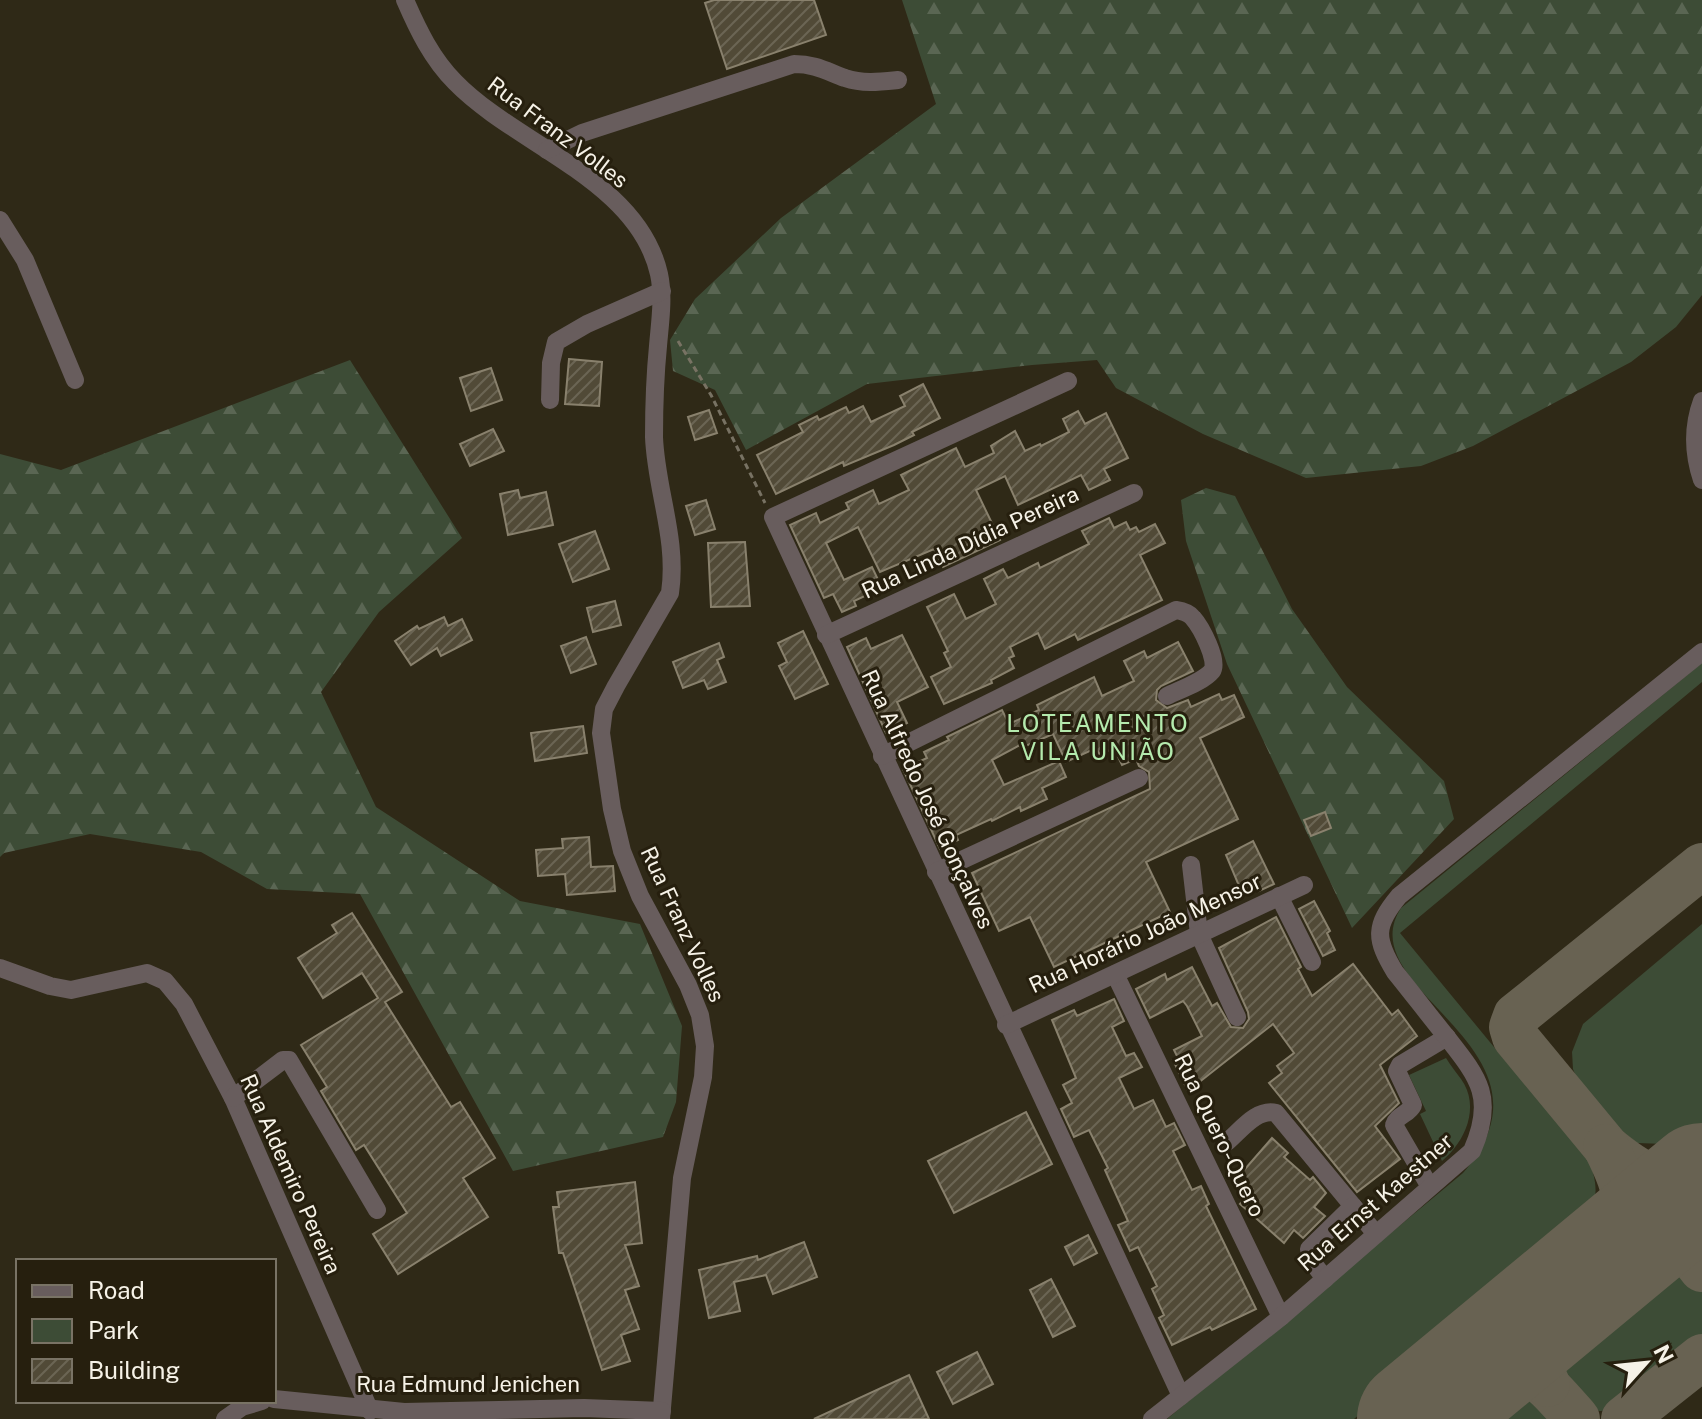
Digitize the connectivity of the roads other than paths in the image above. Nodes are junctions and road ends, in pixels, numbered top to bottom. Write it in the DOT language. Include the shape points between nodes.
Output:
graph roads {
  1 [pos="405,0"];
  2 [pos="898,80"];
  3 [pos="547,150"];
  4 [pos="0,220"];
  5 [pos="662,291"];
  6 [pos="75,380"];
  7 [pos="1068,381"];
  8 [pos="550,400"];
  9 [pos="1702,401"];
  10 [pos="1702,480"];
  11 [pos="1134,493"];
  12 [pos="826,635"];
  13 [pos="1702,652"];
  14 [pos="1167,696"];
  15 [pos="882,756"];
  16 [pos="1139,778"];
  17 [pos="1191,865"];
  18 [pos="936,872"];
  19 [pos="1304,885"];
  20 [pos="1279,896"];
  21 [pos="1199,934"];
  22 [pos="1312,962"];
  23 [pos="0,968"];
  24 [pos="1115,974"];
  25 [pos="1237,1017"];
  26 [pos="1006,1025"];
  27 [pos="1447,1037"];
  28 [pos="233,1098"];
  29 [pos="1227,1142"];
  30 [pos="1430,1187"];
  31 [pos="1353,1206"];
  32 [pos="377,1210"];
  33 [pos="1376,1234"];
  34 [pos="1325,1279"];
  35 [pos="1281,1317"];
  36 [pos="1181,1396"];
  37 [pos="276,1399"];
  38 [pos="255,1403"];
  39 [pos="370,1411"];
  40 [pos="661,1415"];
  41 [pos="225,1419"];
  42 [pos="1152,1419"];
  1 -- 3 [label="street, Rua Franz Volles" via="423,39 455,82"];
  2 -- 3 [label="street" via="866,83 812,64 794,64 582,133"];
  3 -- 5 [label="street, Rua Franz Volles" via="603,191 640,230 652,249"];
  4 -- 6 [label="street" via="25,260"];
  5 -- 8 [label="street" via="556,342"];
  5 -- 40 [label="street, Rua Franz Volles" via="655,442 673,573 670,593 604,709 601,733 622,851 688,985 705,1046 680,1192"];
  7 -- 12 [label="street, Rua Alfredo José Gonçalves" via="773,517"];
  9 -- 10 [label="street" via="1694,421 1695,460"];
  11 -- 12 [label="street, Rua Linda Dídia Pereira"];
  12 -- 15 [label="street, Rua Alfredo José Gonçalves"];
  13 -- 27 [label="street, Rua Ernst Kaestner" via="1389,908 1380,922 1385,956"];
  14 -- 15 [label="street" via="1214,666 1193,618 1184,611 1176,610"];
  15 -- 18 [label="street, Rua Alfredo José Gonçalves"];
  16 -- 18 [label="street"];
  17 -- 21 [label="street"];
  18 -- 26 [label="street, Rua Alfredo José Gonçalves"];
  19 -- 20 [label="street, Rua Horário João Mensor"];
  20 -- 21 [label="street, Rua Horário João Mensor"];
  20 -- 22 [label="street"];
  21 -- 24 [label="street, Rua Horário João Mensor"];
  21 -- 25 [label="street"];
  23 -- 28 [label="street, Rua Aldemiro Pereira" via="71,990 147,973 165,981 184,1004"];
  24 -- 26 [label="street, Rua Horário João Mensor"];
  24 -- 35 [label="street, Rua Quero-Quero"];
  26 -- 36 [label="street, Rua Alfredo José Gonçalves"];
  27 -- 30 [label="street, Rua Ernst Kaestner" via="1481,1089 1482,1129 1472,1151"];
  27 -- 30 [label="street" via="1397,1071 1413,1105 1396,1119 1395,1128"];
  28 -- 32 [label="street" via="289,1060"];
  28 -- 39 [label="street, Rua Aldemiro Pereira"];
  29 -- 31 [label="street" via="1258,1115 1276,1113"];
  30 -- 33 [label="street, Rua Ernst Kaestner"];
  31 -- 33 [label="street"];
  31 -- 34 [label="street" via="1309,1249"];
  33 -- 34 [label="street, Rua Ernst Kaestner"];
  34 -- 35 [label="street, Rua Ernst Kaestner"];
  35 -- 36 [label="street, Rua Ernst Kaestner"];
  36 -- 42 [label="street, Rua Ernst Kaestner"];
  37 -- 39 [label="street, Rua Edmund Jenichen"];
  38 -- 41 [label="street"];
  39 -- 40 [label="street, Rua Edmund Jenichen" via="584,1408"];
}
